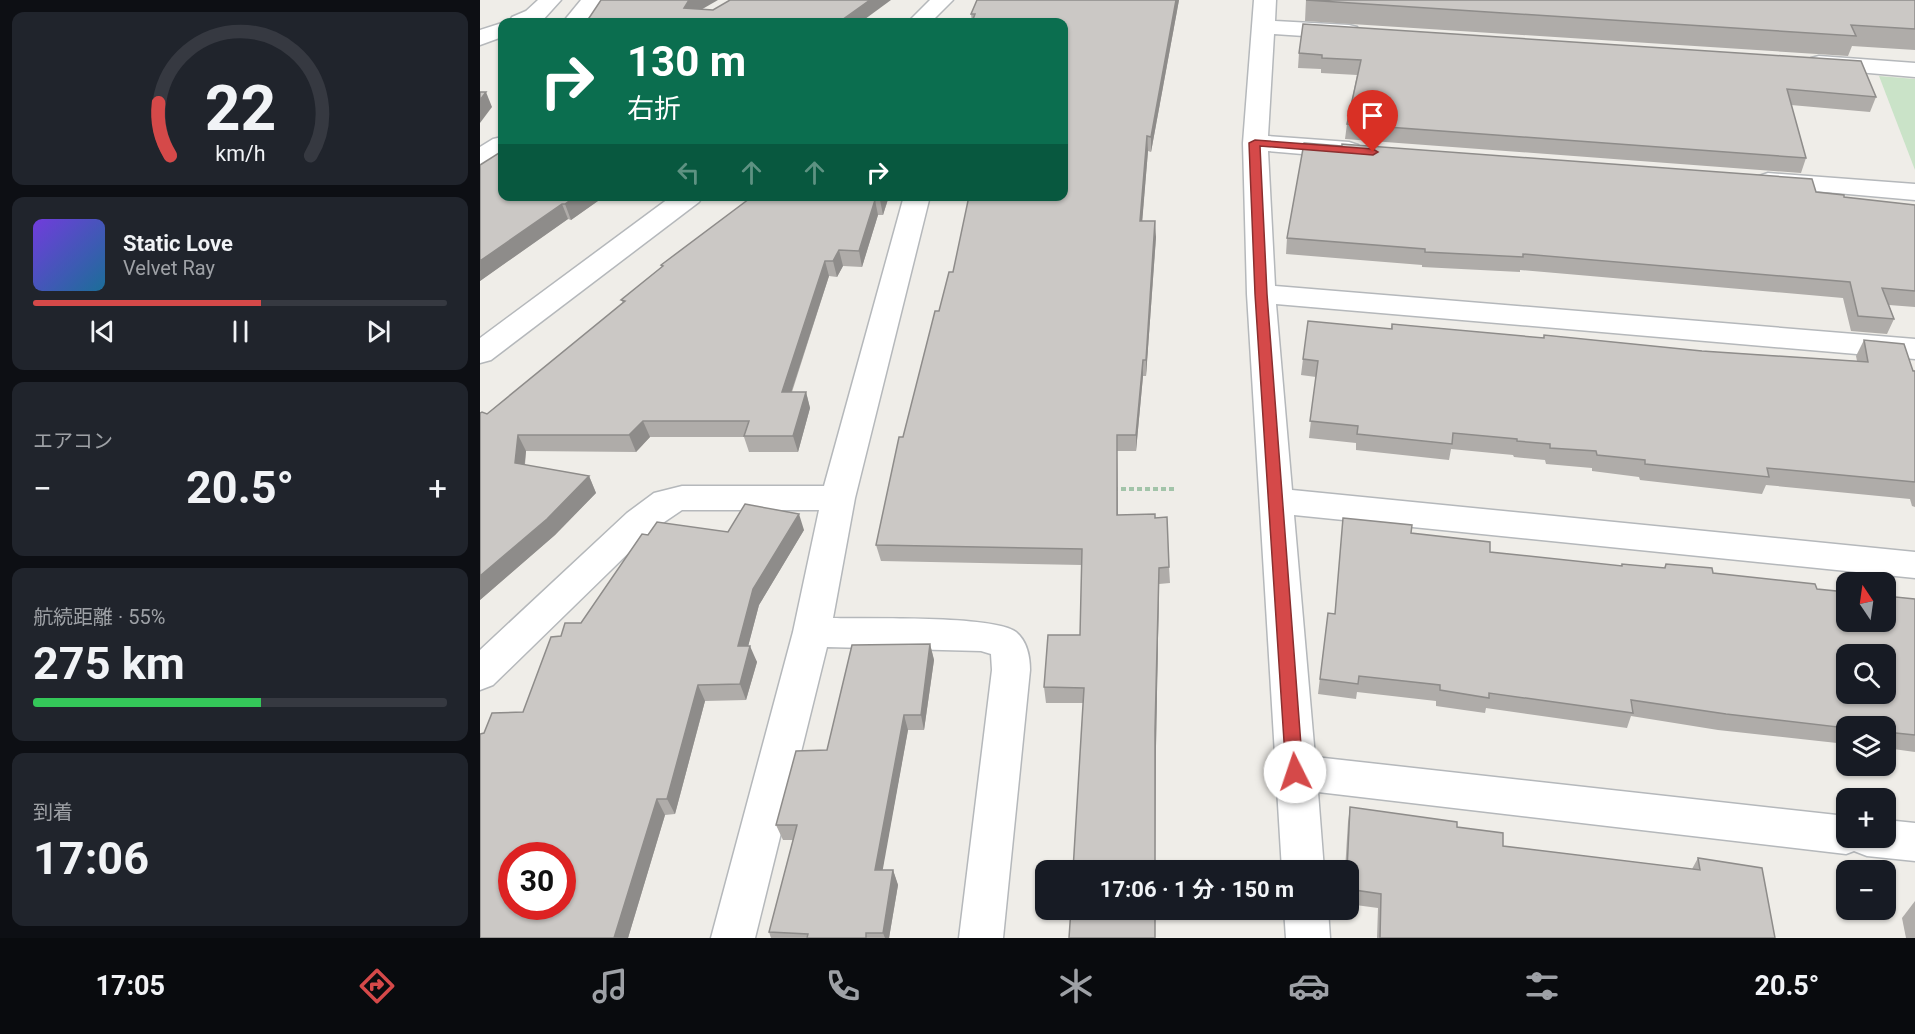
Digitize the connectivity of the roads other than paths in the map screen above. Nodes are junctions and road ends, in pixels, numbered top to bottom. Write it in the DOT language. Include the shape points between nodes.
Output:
graph roads {
  1 [pos="550,0"];
  2 [pos="592,0"];
  3 [pos="942,0"];
  4 [pos="1264,13"];
  5 [pos="529,18"];
  6 [pos="577,18"];
  7 [pos="923,18"];
  8 [pos="498,31"];
  9 [pos="1370,34"];
  10 [pos="480,38"];
  11 [pos="1797,62"];
  12 [pos="1915,70"];
  13 [pos="1255,143"];
  14 [pos="498,147"];
  15 [pos="1373,152"];
  16 [pos="480,158"];
  17 [pos="1750,180"];
  18 [pos="1915,192"];
  19 [pos="683,201"];
  20 [pos="916,201"];
  21 [pos="1261,294"];
  22 [pos="1915,349"];
  23 [pos="480,353"];
  24 [pos="838,498"];
  25 [pos="1277,501"];
  26 [pos="1915,565"];
  27 [pos="812,632"];
  28 [pos="480,674"];
  29 [pos="1295,772"];
  30 [pos="1836,834"];
  31 [pos="1896,840"];
  32 [pos="1915,842"];
  33 [pos="1302,860"];
  34 [pos="1307,920"];
  35 [pos="733,938"];
  36 [pos="981,938"];
  37 [pos="1308,938"];
  1 -- 5 [label="street"];
  2 -- 6 [label="street"];
  3 -- 7 [label="street"];
  4 -- 9 [label="street"];
  4 -- 13 [label="street"];
  8 -- 10 [label="street"];
  11 -- 12 [label="street"];
  13 -- 15 [label="street"];
  13 -- 21 [label="street"];
  14 -- 16 [label="street"];
  17 -- 18 [label="street"];
  19 -- 23 [label="street"];
  20 -- 24 [label="street"];
  21 -- 22 [label="street"];
  21 -- 25 [label="street"];
  24 -- 27 [label="street"];
  24 -- 28 [label="street" via="682,498 666,502 639,522"];
  25 -- 26 [label="street"];
  25 -- 29 [label="street"];
  27 -- 35 [label="street"];
  27 -- 36 [label="street" via="981,636 996,638 1007,645 1012,655 1011,670"];
  29 -- 30 [label="street"];
  29 -- 33 [label="street"];
  31 -- 32 [label="street"];
  34 -- 37 [label="street"];
}
